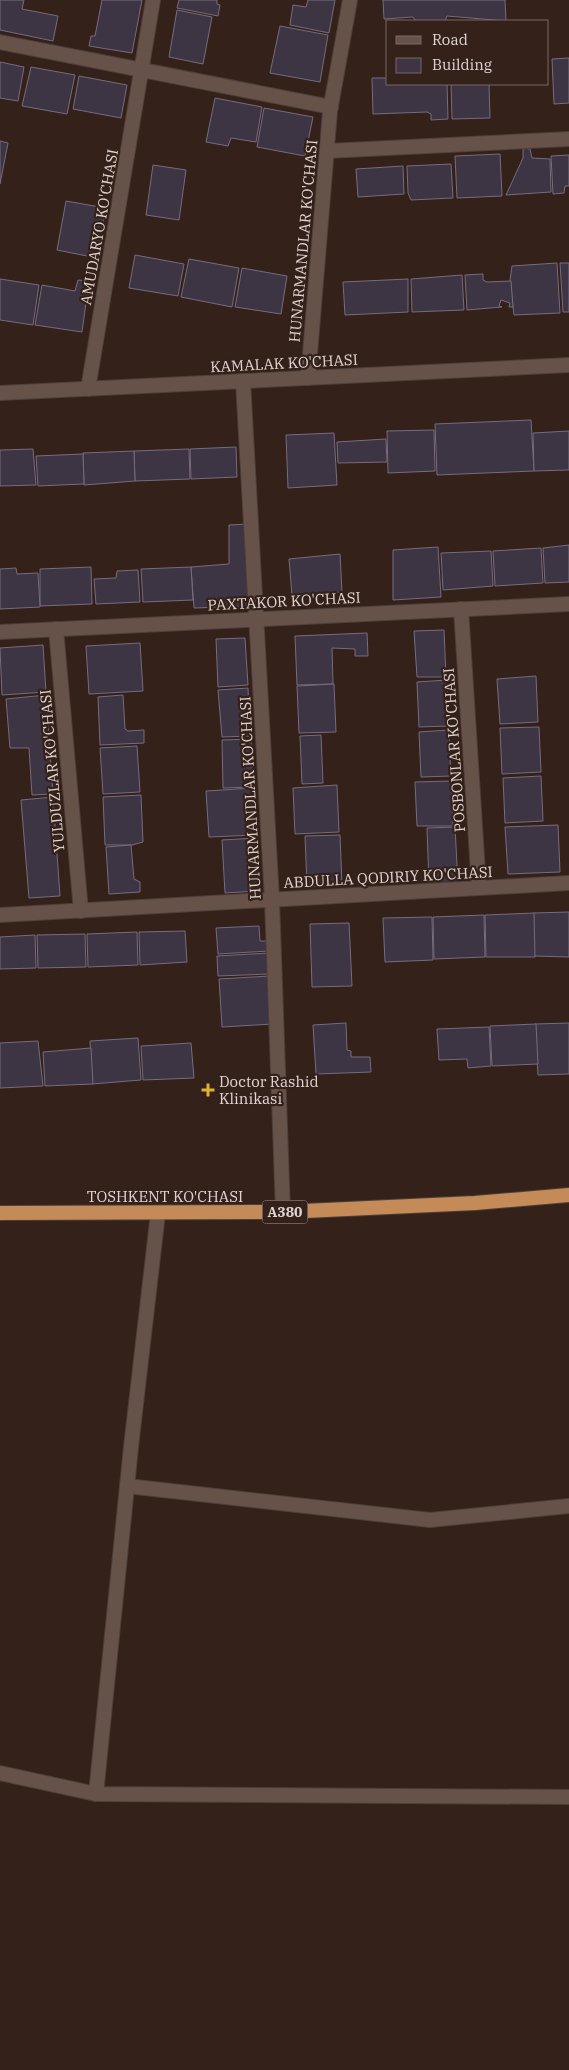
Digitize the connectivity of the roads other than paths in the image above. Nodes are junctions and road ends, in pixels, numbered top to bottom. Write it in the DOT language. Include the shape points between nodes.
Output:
graph roads {
  1 [pos="153,0"];
  2 [pos="350,0"];
  3 [pos="0,42"];
  4 [pos="141,70"];
  5 [pos="331,107"];
  6 [pos="569,138"];
  7 [pos="327,151"];
  8 [pos="569,366"];
  9 [pos="308,378"];
  10 [pos="243,381"];
  11 [pos="88,389"];
  12 [pos="0,393"];
  13 [pos="569,604"];
  14 [pos="461,609"];
  15 [pos="256,619"];
  16 [pos="56,629"];
  17 [pos="0,632"];
  18 [pos="569,883"];
  19 [pos="479,888"];
  20 [pos="272,900"];
  21 [pos="81,911"];
  22 [pos="0,915"];
  23 [pos="569,1195"];
  24 [pos="283,1212"];
  25 [pos="0,1213"];
  26 [pos="158,1213"];
  27 [pos="127,1486"];
  28 [pos="569,1506"];
  29 [pos="0,1773"];
  30 [pos="96,1794"];
  31 [pos="569,1797"];
  1 -- 4 [label="street, AMUDARYO KO'CHASI"];
  2 -- 5 [label="street, HUNARMANDLAR KO'CHASI"];
  3 -- 4 [label="street"];
  4 -- 5 [label="street"];
  4 -- 11 [label="street, AMUDARYO KO'CHASI"];
  5 -- 7 [label="street, HUNARMANDLAR KO'CHASI"];
  6 -- 7 [label="street"];
  7 -- 9 [label="street, HUNARMANDLAR KO'CHASI"];
  8 -- 9 [label="street, KAMALAK KO'CHASI"];
  9 -- 10 [label="street, KAMALAK KO'CHASI"];
  10 -- 11 [label="street, KAMALAK KO'CHASI"];
  10 -- 15 [label="street, HUNARMANDLAR KO'CHASI"];
  11 -- 12 [label="street, KAMALAK KO'CHASI"];
  13 -- 14 [label="street, PAXTAKOR KO'CHASI"];
  14 -- 15 [label="street, PAXTAKOR KO'CHASI"];
  14 -- 19 [label="street, POSBONLAR KO'CHASI"];
  15 -- 16 [label="street, PAXTAKOR KO'CHASI"];
  15 -- 20 [label="street, HUNARMANDLAR KO'CHASI"];
  16 -- 17 [label="street, PAXTAKOR KO'CHASI"];
  16 -- 21 [label="street, YULDUZLAR KO'CHASI"];
  18 -- 19 [label="street, ABDULLA QODIRIY KO'CHASI"];
  19 -- 20 [label="street, ABDULLA QODIRIY KO'CHASI"];
  20 -- 21 [label="street, ABDULLA QODIRIY KO'CHASI"];
  20 -- 24 [label="street, HUNARMANDLAR KO'CHASI"];
  21 -- 22 [label="street, ABDULLA QODIRIY KO'CHASI"];
  23 -- 24 [label="highway, TOSHKENT KO'CHASI / A380"];
  24 -- 26 [label="highway, TOSHKENT KO'CHASI / A380"];
  25 -- 26 [label="highway, TOSHKENT KO'CHASI / A380"];
  26 -- 27 [label="street"];
  27 -- 28 [label="street" via="430,1520"];
  27 -- 30 [label="street"];
  29 -- 30 [label="street"];
  30 -- 31 [label="street"];
}
